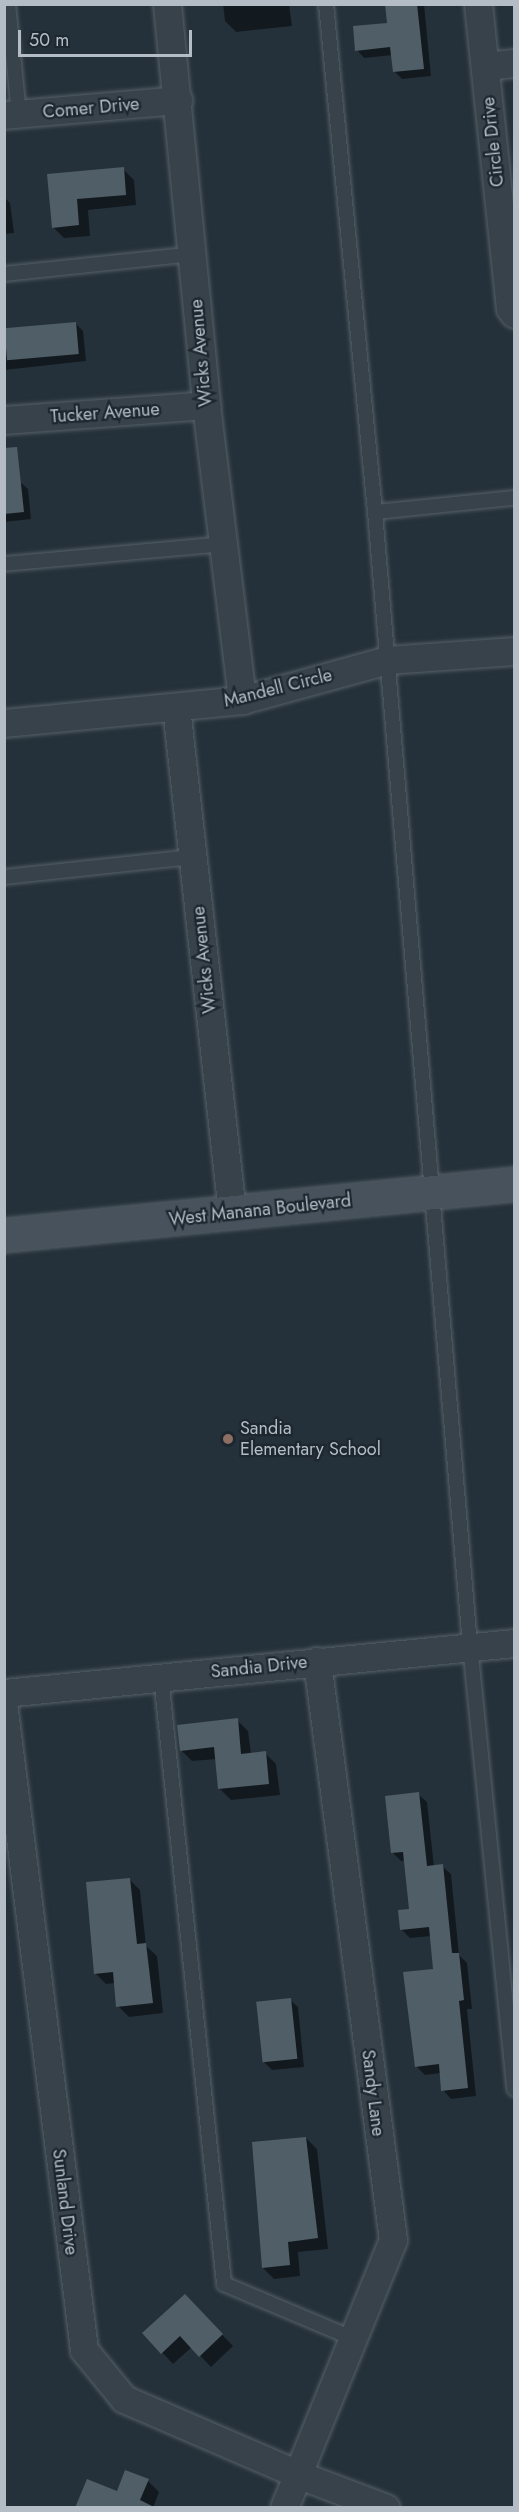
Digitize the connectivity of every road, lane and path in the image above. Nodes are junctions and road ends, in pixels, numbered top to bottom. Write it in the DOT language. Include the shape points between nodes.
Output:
graph roads {
  1 [pos="8,4"];
  2 [pos="167,4"];
  3 [pos="326,4"];
  4 [pos="478,4"];
  5 [pos="514,63"];
  6 [pos="485,66"];
  7 [pos="178,100"];
  8 [pos="12,115"];
  9 [pos="193,255"];
  10 [pos="4,274"];
  11 [pos="514,314"];
  12 [pos="206,405"];
  13 [pos="4,420"];
  14 [pos="514,498"];
  15 [pos="375,512"];
  16 [pos="223,544"];
  17 [pos="4,564"];
  18 [pos="514,651"];
  19 [pos="387,660"];
  20 [pos="242,700"];
  21 [pos="176,707"];
  22 [pos="4,723"];
  23 [pos="192,857"];
  24 [pos="4,877"];
  25 [pos="514,1184"];
  26 [pos="432,1192"];
  27 [pos="232,1213"];
  28 [pos="4,1235"];
  29 [pos="514,1643"];
  30 [pos="470,1645"];
  31 [pos="317,1660"];
  32 [pos="160,1677"];
  33 [pos="4,1693"];
  34 [pos="4,1710"];
  35 [pos="514,2089"];
  36 [pos="352,2338"];
  37 [pos="297,2474"];
  38 [pos="284,2508"];
  39 [pos="386,2508"];
  1 -- 8 [label="lane"];
  2 -- 7 [label="street, Wicks Avenue"];
  3 -- 15 [label="lane"];
  4 -- 6 [label="street, Circle Drive"];
  5 -- 6 [label="street"];
  6 -- 11 [label="street, Circle Drive" via="510,308"];
  7 -- 8 [label="street, Comer Drive"];
  7 -- 9 [label="street, Wicks Avenue"];
  9 -- 10 [label="lane"];
  9 -- 12 [label="street, Wicks Avenue"];
  12 -- 13 [label="street, Tucker Avenue"];
  12 -- 16 [label="street, Wicks Avenue"];
  14 -- 15 [label="lane"];
  15 -- 19 [label="lane"];
  16 -- 17 [label="lane"];
  16 -- 20 [label="street, Wicks Avenue"];
  18 -- 19 [label="street, Mandell Circle"];
  19 -- 20 [label="street, Mandell Circle"];
  19 -- 26 [label="lane"];
  20 -- 21 [label="street, Mandell Circle"];
  21 -- 22 [label="street, Mandell Circle"];
  21 -- 23 [label="street, Wicks Avenue"];
  23 -- 24 [label="lane"];
  23 -- 27 [label="street, Wicks Avenue"];
  25 -- 26 [label="street, West Manana Boulevard"];
  26 -- 27 [label="street, West Manana Boulevard"];
  26 -- 30 [label="lane"];
  27 -- 28 [label="street, West Manana Boulevard"];
  29 -- 30 [label="street, Sandia Drive"];
  30 -- 31 [label="street, Sandia Drive"];
  30 -- 35 [label="lane"];
  31 -- 32 [label="street, Sandia Drive"];
  31 -- 36 [label="street, Sandy Lane" via="393,2240"];
  32 -- 33 [label="street, Sandia Drive"];
  32 -- 36 [label="lane" via="224,2284"];
  34 -- 37 [label="street, Sunland Drive" via="84,2350 124,2399"];
  36 -- 37 [label="street, Sandy Lane"];
  37 -- 38 [label="street, Sandy Lane"];
  37 -- 39 [label="street, Sunland Drive"];
}
